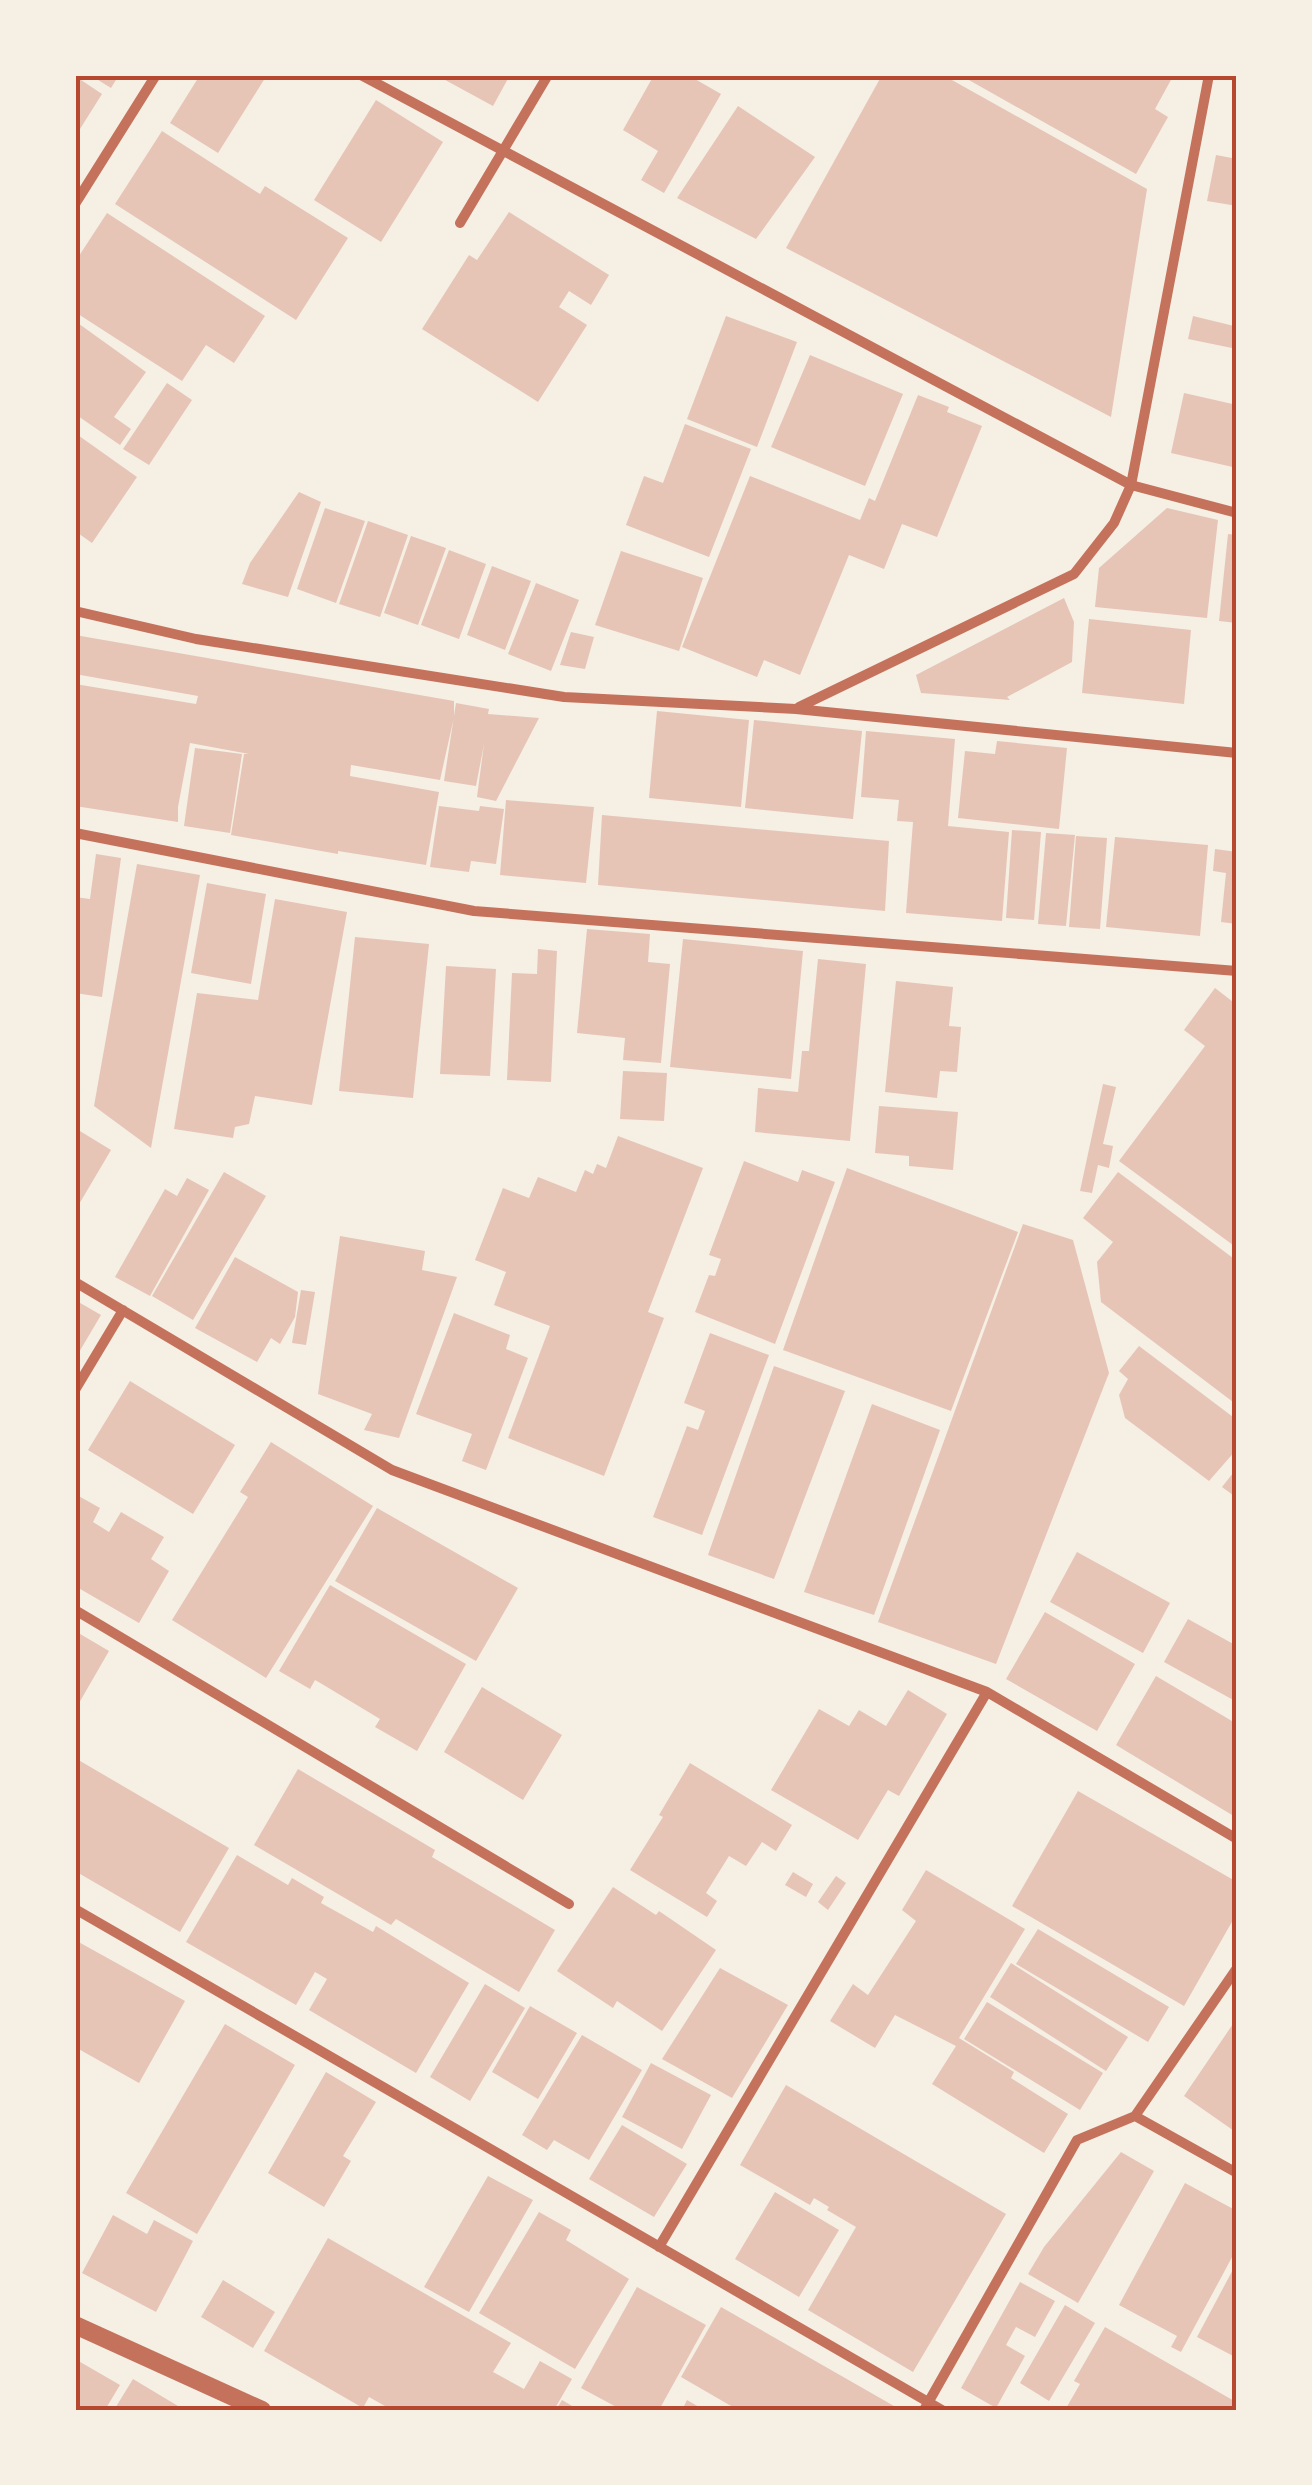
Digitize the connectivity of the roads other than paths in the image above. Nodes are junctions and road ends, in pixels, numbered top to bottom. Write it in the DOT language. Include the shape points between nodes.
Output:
graph roads {
  1 [pos="156,75"];
  2 [pos="361,75"];
  3 [pos="548,75"];
  4 [pos="1209,75"];
  5 [pos="503,150"];
  6 [pos="75,204"];
  7 [pos="460,223"];
  8 [pos="1131,485"];
  9 [pos="1237,514"];
  10 [pos="75,612"];
  11 [pos="796,709"];
  12 [pos="1237,753"];
  13 [pos="75,834"];
  14 [pos="1237,970"];
  15 [pos="75,1282"];
  16 [pos="123,1310"];
  17 [pos="75,1390"];
  18 [pos="75,1610"];
  19 [pos="987,1692"];
  20 [pos="1237,1839"];
  21 [pos="569,1904"];
  22 [pos="75,1909"];
  23 [pos="1237,1968"];
  24 [pos="1135,2116"];
  25 [pos="1237,2173"];
  26 [pos="659,2247"];
  27 [pos="75,2325"];
  28 [pos="926,2406"];
  29 [pos="262,2410"];
  30 [pos="942,2410"];
  1 -- 6 [label="street"];
  2 -- 5 [label="street"];
  3 -- 5 [label="street"];
  4 -- 8 [label="street"];
  5 -- 7 [label="street"];
  5 -- 8 [label="street"];
  8 -- 9 [label="street"];
  8 -- 11 [label="street" via="1114,523 1074,574"];
  10 -- 11 [label="street" via="196,639 564,698"];
  11 -- 12 [label="street"];
  13 -- 14 [label="street" via="474,910"];
  15 -- 16 [label="street"];
  16 -- 17 [label="street"];
  16 -- 19 [label="street" via="392,1470"];
  18 -- 21 [label="street"];
  19 -- 20 [label="street"];
  19 -- 26 [label="street"];
  22 -- 26 [label="street"];
  23 -- 24 [label="street"];
  24 -- 25 [label="street"];
  24 -- 28 [label="street" via="1077,2140"];
  26 -- 28 [label="street"];
  27 -- 29 [label="street"];
  28 -- 30 [label="street"];
}
